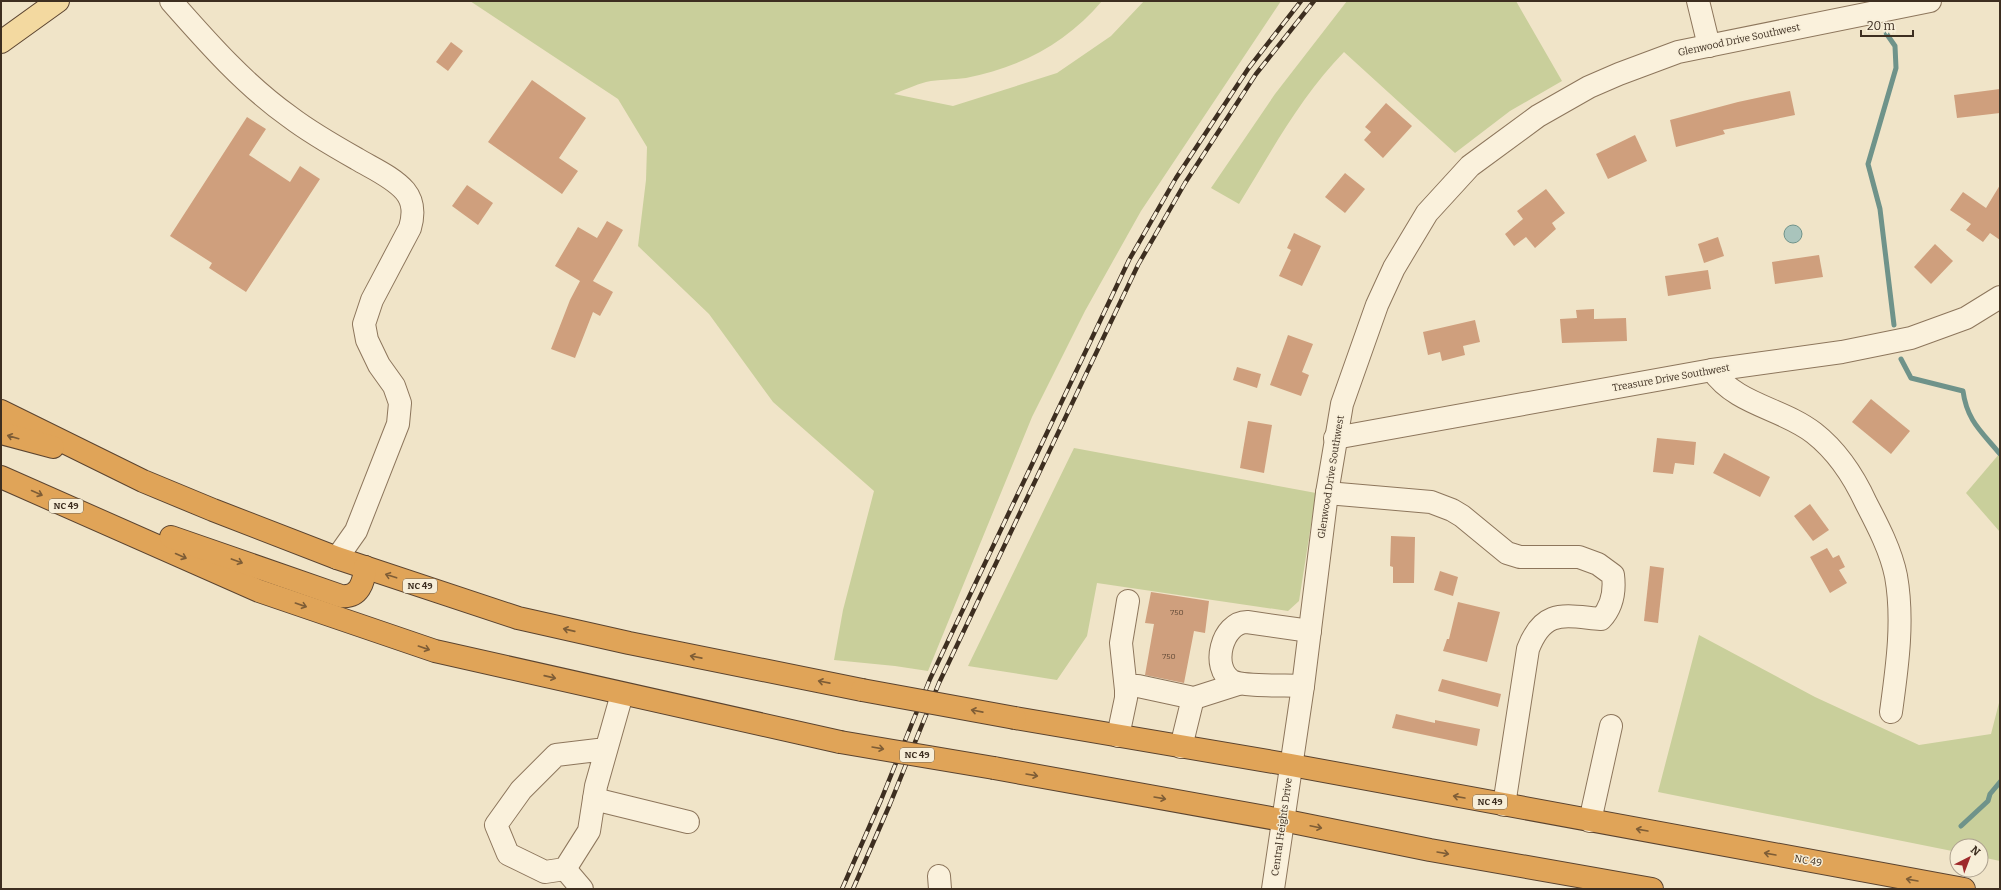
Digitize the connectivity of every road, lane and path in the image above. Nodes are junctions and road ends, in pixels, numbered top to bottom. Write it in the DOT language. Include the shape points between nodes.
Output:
graph roads {
  1 [pos="58,1"];
  2 [pos="171,1"];
  3 [pos="1698,1"];
  4 [pos="1930,1"];
  5 [pos="1,42"];
  6 [pos="1709,46"];
  7 [pos="2000,298"];
  8 [pos="1712,370"];
  9 [pos="1,411"];
  10 [pos="1,433"];
  11 [pos="1335,438"];
  12 [pos="91,456"];
  13 [pos="1,477"];
  14 [pos="1327,493"];
  15 [pos="132,535"];
  16 [pos="337,558"];
  17 [pos="365,567"];
  18 [pos="1128,600"];
  19 [pos="1310,631"];
  20 [pos="1238,684"];
  21 [pos="1303,686"];
  22 [pos="1126,690"];
  23 [pos="622,694"];
  24 [pos="1191,699"];
  25 [pos="1891,712"];
  26 [pos="1611,726"];
  27 [pos="1118,736"];
  28 [pos="1181,747"];
  29 [pos="606,749"];
  30 [pos="1291,765"];
  31 [pos="594,799"];
  32 [pos="1504,805"];
  33 [pos="1282,820"];
  34 [pos="1590,821"];
  35 [pos="688,822"];
  36 [pos="551,877"];
  37 [pos="582,889"];
  38 [pos="1273,889"];
  39 [pos="1652,889"];
  40 [pos="1964,889"];
  1 -- 5 [label="main road"];
  2 -- 16 [label="street" via="250,86 290,118 385,175 405,191 412,205 414,215 410,228 372,300 364,324 367,340 396,391 400,403 398,424 356,532"];
  3 -- 6 [label="street"];
  4 -- 6 [label="street, Glenwood Drive Southwest"];
  6 -- 11 [label="street, Glenwood Drive Southwest" via="1678,52 1589,88 1538,116 1470,166 1427,213 1394,268 1358,354 1342,404"];
  7 -- 8 [label="street, Treasure Drive Southwest" via="1966,318 1911,338 1842,352"];
  8 -- 11 [label="street, Treasure Drive Southwest"];
  8 -- 25 [label="street" via="1728,389 1786,416 1814,433 1836,455 1856,482 1881,532 1896,576 1899,617"];
  9 -- 12 [label="highway, NC 49 / NC 49"];
  12 -- 10 [label="highway, one-way"];
  11 -- 14 [label="street, Glenwood Drive Southwest"];
  12 -- 16 [label="highway, NC 49 / NC 49" via="143,481"];
  13 -- 15 [label="highway, NC 49, one-way"];
  14 -- 19 [label="street, Glenwood Drive Southwest"];
  14 -- 32 [label="street" via="1439,504 1462,516 1507,553 1520,557 1579,557 1598,564 1614,575 1612,600 1607,613 1601,619 1564,616 1547,621 1535,632 1528,649"];
  15 -- 17 [label="highway, one-way" via="164,535 348,597 360,589"];
  15 -- 23 [label="highway, NC 49, one-way" via="259,591 436,652"];
  16 -- 17 [label="highway, NC 49 / NC 49"];
  27 -- 17 [label="highway, NC 49 / NC 49, one-way, bridge" via="862,690 629,643 518,618"];
  18 -- 22 [label="street" via="1121,643"];
  19 -- 20 [label="street" via="1247,622 1234,625 1230,628 1220,658 1226,676"];
  19 -- 21 [label="street, Glenwood Drive Southwest"];
  20 -- 21 [label="street"];
  20 -- 24 [label="street"];
  21 -- 30 [label="street, Glenwood Drive Southwest"];
  22 -- 24 [label="street" via="1138,686"];
  22 -- 27 [label="street"];
  23 -- 29 [label="street"];
  23 -- 33 [label="highway, NC 49, one-way, bridge" via="840,742"];
  24 -- 28 [label="street"];
  26 -- 34 [label="street"];
  27 -- 28 [label="highway, NC 49 / NC 49"];
  28 -- 30 [label="highway, NC 49 / NC 49"];
  29 -- 31 [label="street"];
  29 -- 36 [label="street" via="556,755 521,790 496,825 508,854"];
  32 -- 30 [label="highway, NC 49 / NC 49, one-way"];
  30 -- 33 [label="street, Central Heights Drive"];
  31 -- 35 [label="street"];
  31 -- 36 [label="street" via="589,831"];
  32 -- 34 [label="highway, NC 49 / NC 49"];
  33 -- 38 [label="street, Central Heights Drive"];
  33 -- 39 [label="highway, NC 49, one-way" via="1430,850"];
  40 -- 34 [label="highway, NC 49 / NC 49, one-way"];
  36 -- 37 [label="street"];
}
